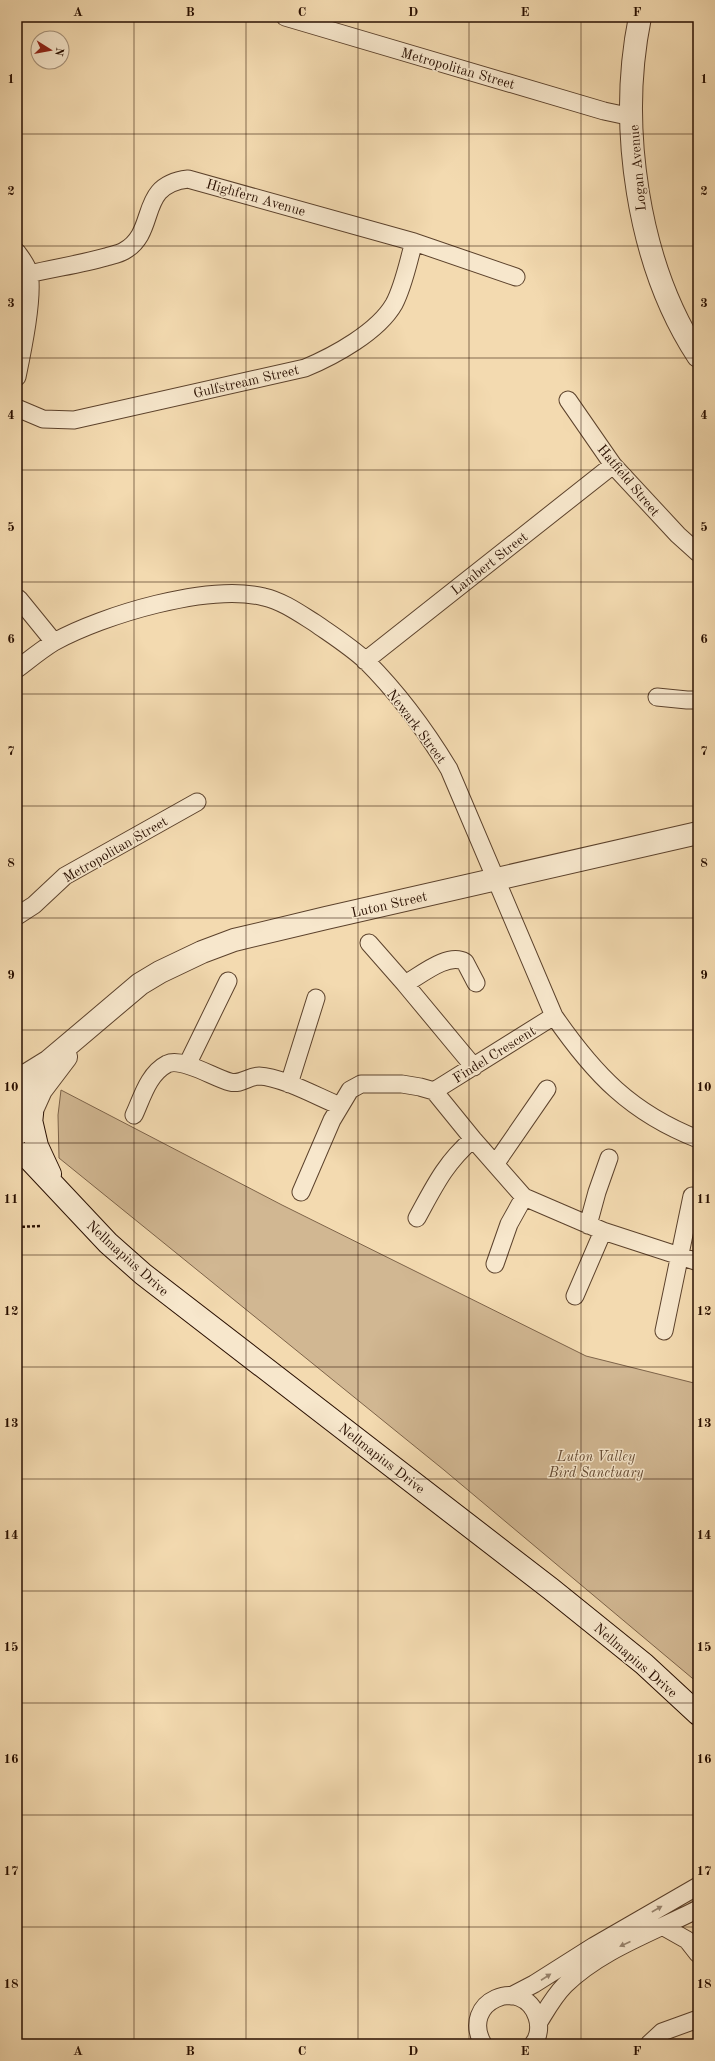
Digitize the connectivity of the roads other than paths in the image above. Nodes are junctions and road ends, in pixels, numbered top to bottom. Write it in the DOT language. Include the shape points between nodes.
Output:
graph roads {
  1 [pos="285,17"];
  2 [pos="640,17"];
  3 [pos="305,20"];
  4 [pos="632,117"];
  5 [pos="414,242"];
  6 [pos="17,252"];
  7 [pos="29,274"];
  8 [pos="516,277"];
  9 [pos="698,356"];
  10 [pos="17,377"];
  11 [pos="568,400"];
  12 [pos="17,408"];
  13 [pos="613,465"];
  14 [pos="698,553"];
  15 [pos="19,599"];
  16 [pos="54,642"];
  17 [pos="365,661"];
  18 [pos="17,669"];
  19 [pos="657,697"];
  20 [pos="698,700"];
  21 [pos="197,802"];
  22 [pos="698,833"];
  23 [pos="496,878"];
  24 [pos="17,916"];
  25 [pos="369,943"];
  26 [pos="228,981"];
  27 [pos="476,983"];
  28 [pos="405,984"];
  29 [pos="316,998"];
  30 [pos="554,1016"];
  31 [pos="99,1020"];
  32 [pos="188,1065"];
  33 [pos="474,1067"];
  34 [pos="17,1078"];
  35 [pos="289,1084"];
  36 [pos="17,1085"];
  37 [pos="547,1089"];
  38 [pos="434,1091"];
  39 [pos="340,1106"];
  40 [pos="32,1115"];
  41 [pos="134,1115"];
  42 [pos="17,1137"];
  43 [pos="473,1139"];
  44 [pos="698,1139"];
  45 [pos="17,1151"];
  46 [pos="609,1158"];
  47 [pos="496,1163"];
  48 [pos="301,1192"];
  49 [pos="692,1196"];
  50 [pos="524,1197"];
  51 [pos="68,1202"];
  52 [pos="417,1218"];
  53 [pos="596,1228"];
  54 [pos="678,1256"];
  55 [pos="698,1262"];
  56 [pos="495,1264"];
  57 [pos="575,1296"];
  58 [pos="664,1331"];
  59 [pos="698,1714"];
  60 [pos="698,1886"];
  61 [pos="698,1909"];
  62 [pos="664,1927"];
  63 [pos="698,1954"];
  64 [pos="511,1996"];
  65 [pos="698,2019"];
  66 [pos="539,2022"];
  67 [pos="483,2044"];
  68 [pos="533,2044"];
  69 [pos="649,2044"];
  1 -- 3 [label="street, Metropolitan Street"];
  2 -- 4 [label="street, Logan Avenue" via="633,63"];
  3 -- 4 [label="street, Metropolitan Street"];
  4 -- 9 [label="street, Logan Avenue" via="636,186 651,255 670,301"];
  5 -- 7 [label="street, Highfern Avenue" via="188,179 162,187 153,200 136,242 123,252"];
  5 -- 8 [label="street, Highfern Avenue"];
  5 -- 12 [label="street, Gulfstream Street" via="393,304 380,321 330,358 305,368 74,420 43,419"];
  6 -- 7 [label="street" via="24,260"];
  7 -- 10 [label="street" via="31,292"];
  11 -- 13 [label="street, Hatfield Street"];
  13 -- 14 [label="street, Hatfield Street"];
  13 -- 17 [label="street, Lambert Street"];
  15 -- 16 [label="street"];
  16 -- 17 [label="street, Newark Street" via="102,621 163,603 210,594 239,592 266,597 294,610"];
  16 -- 18 [label="street, Newark Street"];
  17 -- 23 [label="street, Newark Street" via="407,708 446,763"];
  19 -- 20 [label="street"];
  21 -- 24 [label="street, Metropolitan Street" via="64,876 34,905"];
  22 -- 23 [label="street, Luton Street"];
  23 -- 30 [label="street, Newark Street"];
  23 -- 31 [label="street, Luton Street" via="234,940 208,949 140,984"];
  25 -- 28 [label="street"];
  26 -- 32 [label="street"];
  27 -- 28 [label="street" via="465,962 454,958 444,961"];
  28 -- 33 [label="street"];
  29 -- 35 [label="street"];
  30 -- 33 [label="street, Findel Crescent"];
  30 -- 44 [label="street, Newark Street" via="574,1045 603,1079 631,1103 651,1117"];
  31 -- 34 [label="street, Luton Street" via="49,1061"];
  31 -- 40 [label="street, Luton Street" via="41,1090"];
  32 -- 35 [label="street" via="229,1082 242,1082 259,1076"];
  32 -- 41 [label="street" via="168,1064 156,1073 149,1082"];
  33 -- 38 [label="street, Findel Crescent"];
  35 -- 39 [label="street"];
  36 -- 40 [label="street, Nellmapius Drive" via="25,1091 30,1100"];
  37 -- 47 [label="street"];
  38 -- 39 [label="street" via="402,1084 361,1084 350,1090"];
  38 -- 43 [label="street"];
  39 -- 48 [label="street"];
  40 -- 42 [label="street, Luton Street" via="26,1129"];
  40 -- 51 [label="street, Nellmapius Drive" via="41,1156"];
  43 -- 47 [label="street"];
  43 -- 52 [label="street" via="456,1154 444,1170"];
  45 -- 51 [label="street, Nellmapius Drive" via="36,1167"];
  46 -- 53 [label="street" via="597,1192"];
  47 -- 50 [label="street"];
  49 -- 54 [label="street"];
  50 -- 53 [label="street"];
  50 -- 56 [label="street" via="509,1224"];
  51 -- 59 [label="street, Nellmapius Drive" via="143,1274 551,1589 644,1664"];
  53 -- 54 [label="street"];
  53 -- 57 [label="street"];
  54 -- 55 [label="street"];
  54 -- 58 [label="street"];
  64 -- 60 [label="street, one-way"];
  61 -- 62 [label="street"];
  62 -- 63 [label="street" via="687,1940"];
  62 -- 66 [label="street, one-way" via="616,1948 578,1973 553,1999"];
  64 -- 66 [label="street" via="530,2005"];
  64 -- 67 [label="street" via="501,1996 484,2007 477,2026"];
  65 -- 69 [label="street" via="662,2032"];
  66 -- 68 [label="street"];
}
